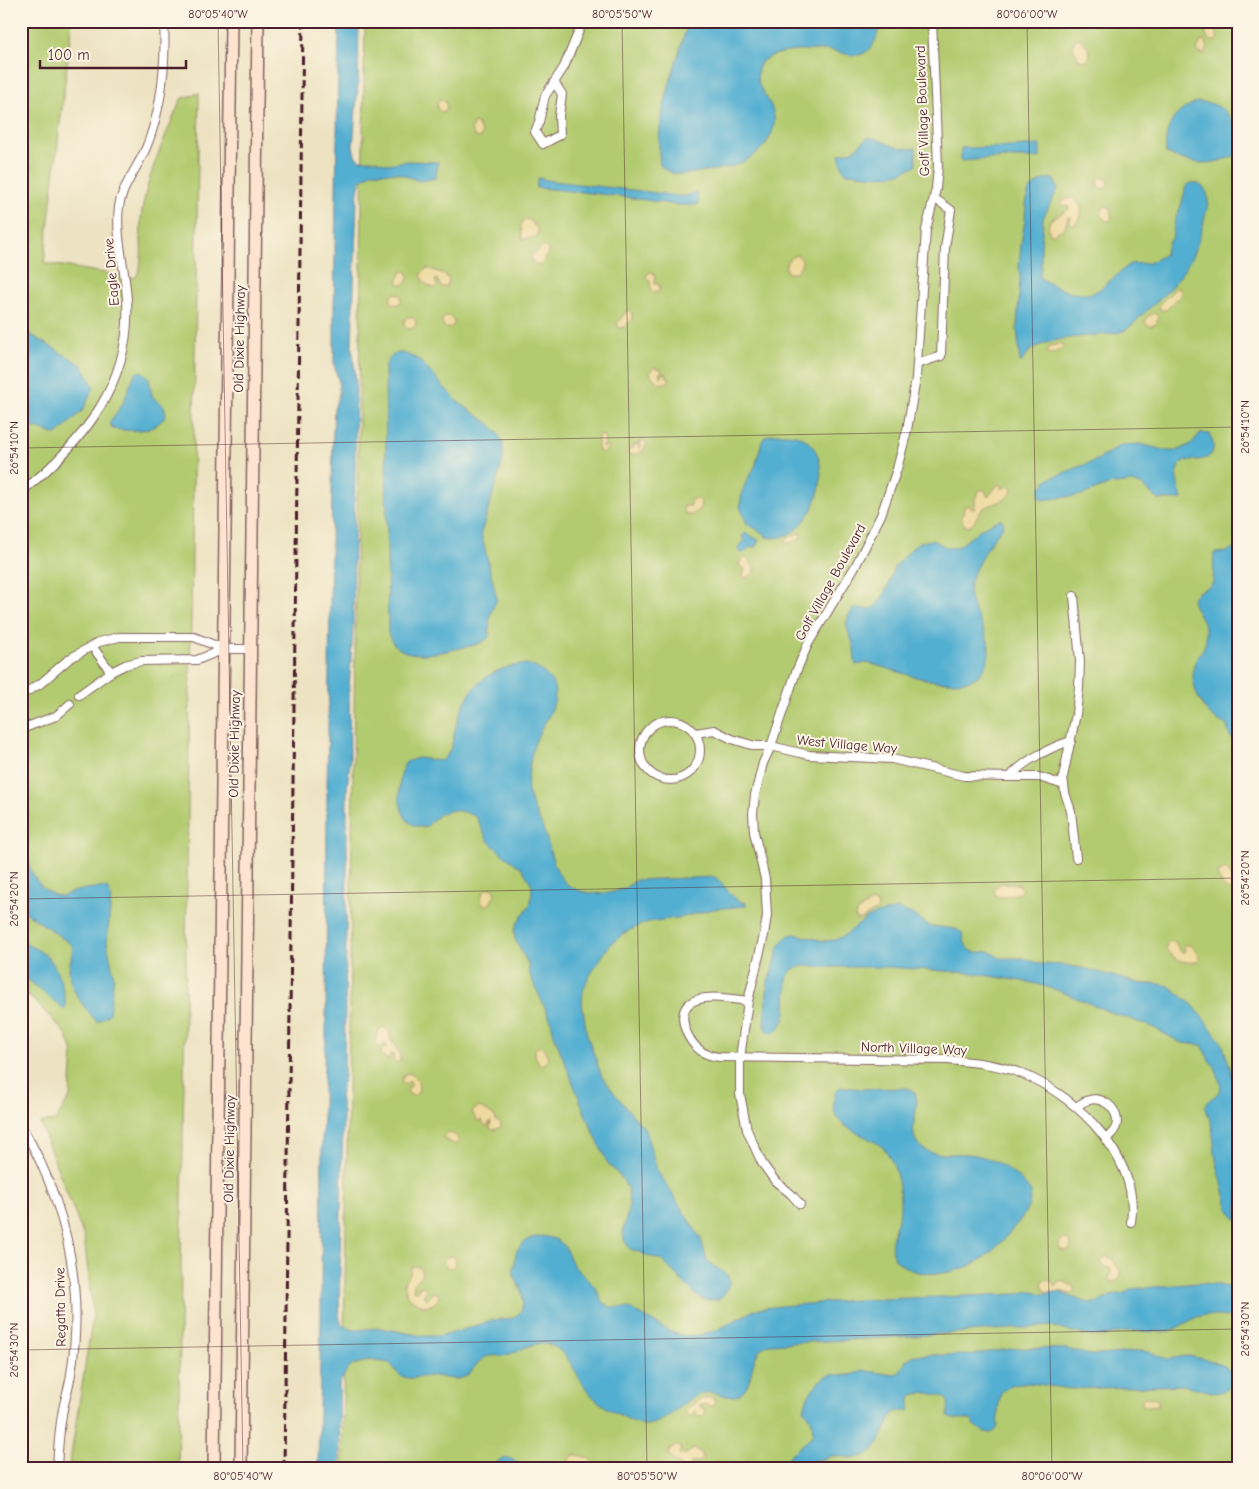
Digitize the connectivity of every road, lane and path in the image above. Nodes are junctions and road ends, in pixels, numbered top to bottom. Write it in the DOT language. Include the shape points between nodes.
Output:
graph roads {
  1 [pos="164,21"];
  2 [pos="231,21"];
  3 [pos="258,21"];
  4 [pos="583,21"];
  5 [pos="932,21"];
  6 [pos="554,82"];
  7 [pos="934,198"];
  8 [pos="918,364"];
  9 [pos="21,492"];
  10 [pos="1074,596"];
  11 [pos="92,646"];
  12 [pos="224,649"];
  13 [pos="250,649"];
  14 [pos="111,672"];
  15 [pos="21,695"];
  16 [pos="79,695"];
  17 [pos="70,704"];
  18 [pos="21,718"];
  19 [pos="23,729"];
  20 [pos="696,734"];
  21 [pos="1071,741"];
  22 [pos="771,746"];
  23 [pos="1010,777"];
  24 [pos="1064,785"];
  25 [pos="1076,858"];
  26 [pos="748,1001"];
  27 [pos="740,1058"];
  28 [pos="1077,1107"];
  29 [pos="21,1125"];
  30 [pos="1106,1140"];
  31 [pos="800,1204"];
  32 [pos="1131,1222"];
  33 [pos="57,1468"];
  34 [pos="214,1468"];
  35 [pos="241,1468"];
  1 -- 9 [label="street, Eagle Drive" via="164,55 157,111 146,146 119,207 128,316 118,370 106,400 91,421 55,462"];
  2 -- 12 [label="main road, Old Dixie Highway"];
  3 -- 13 [label="main road, Old Dixie Highway"];
  4 -- 6 [label="street" via="564,67"];
  5 -- 7 [label="street, Golf Village Boulevard" via="938,166"];
  6 -- 6 [label="street" via="545,96 535,132 543,144 560,135 562,94"];
  7 -- 8 [label="street, Golf Village Boulevard" via="926,230"];
  7 -- 8 [label="street" via="952,210 945,248 941,356"];
  8 -- 22 [label="street, Golf Village Boulevard" via="907,430 881,515 856,565 808,644"];
  10 -- 21 [label="street" via="1080,688"];
  11 -- 12 [label="street" via="119,637 194,636"];
  11 -- 14 [label="street"];
  11 -- 15 [label="street"];
  12 -- 13 [label="street"];
  12 -- 14 [label="street" via="197,660 141,661"];
  12 -- 34 [label="main road, Old Dixie Highway"];
  13 -- 35 [label="main road, Old Dixie Highway"];
  14 -- 16 [label="street"];
  17 -- 19 [label="street" via="56,716"];
  18 -- 19 [label="street"];
  20 -- 20 [label="street" via="676,720 664,720 653,725 640,744 644,767 664,780 687,776 696,767 700,756"];
  20 -- 22 [label="street, West Village Way" via="714,730 755,746"];
  21 -- 23 [label="street" via="1040,754"];
  21 -- 24 [label="street" via="1064,769"];
  22 -- 23 [label="street, West Village Way" via="809,755 892,759 964,776"];
  22 -- 26 [label="street, Golf Village Boulevard" via="762,764 753,813 767,903 764,935"];
  23 -- 24 [label="street, West Village Way" via="1039,777"];
  24 -- 25 [label="street"];
  26 -- 27 [label="street, Golf Village Boulevard"];
  26 -- 27 [label="street" via="725,998 697,1000 690,1003 683,1015 688,1034 700,1050 719,1057"];
  27 -- 28 [label="street, North Village Way" via="976,1063 1023,1074"];
  27 -- 31 [label="street, Golf Village Boulevard" via="742,1109 752,1143 775,1181"];
  28 -- 30 [label="street, North Village Way"];
  28 -- 30 [label="street" via="1088,1098 1096,1098 1112,1109 1117,1123"];
  29 -- 33 [label="street, Regatta Drive" via="39,1158 60,1212 73,1263 74,1352 61,1421"];
  30 -- 32 [label="street, North Village Way" via="1124,1174 1131,1196"];
}
